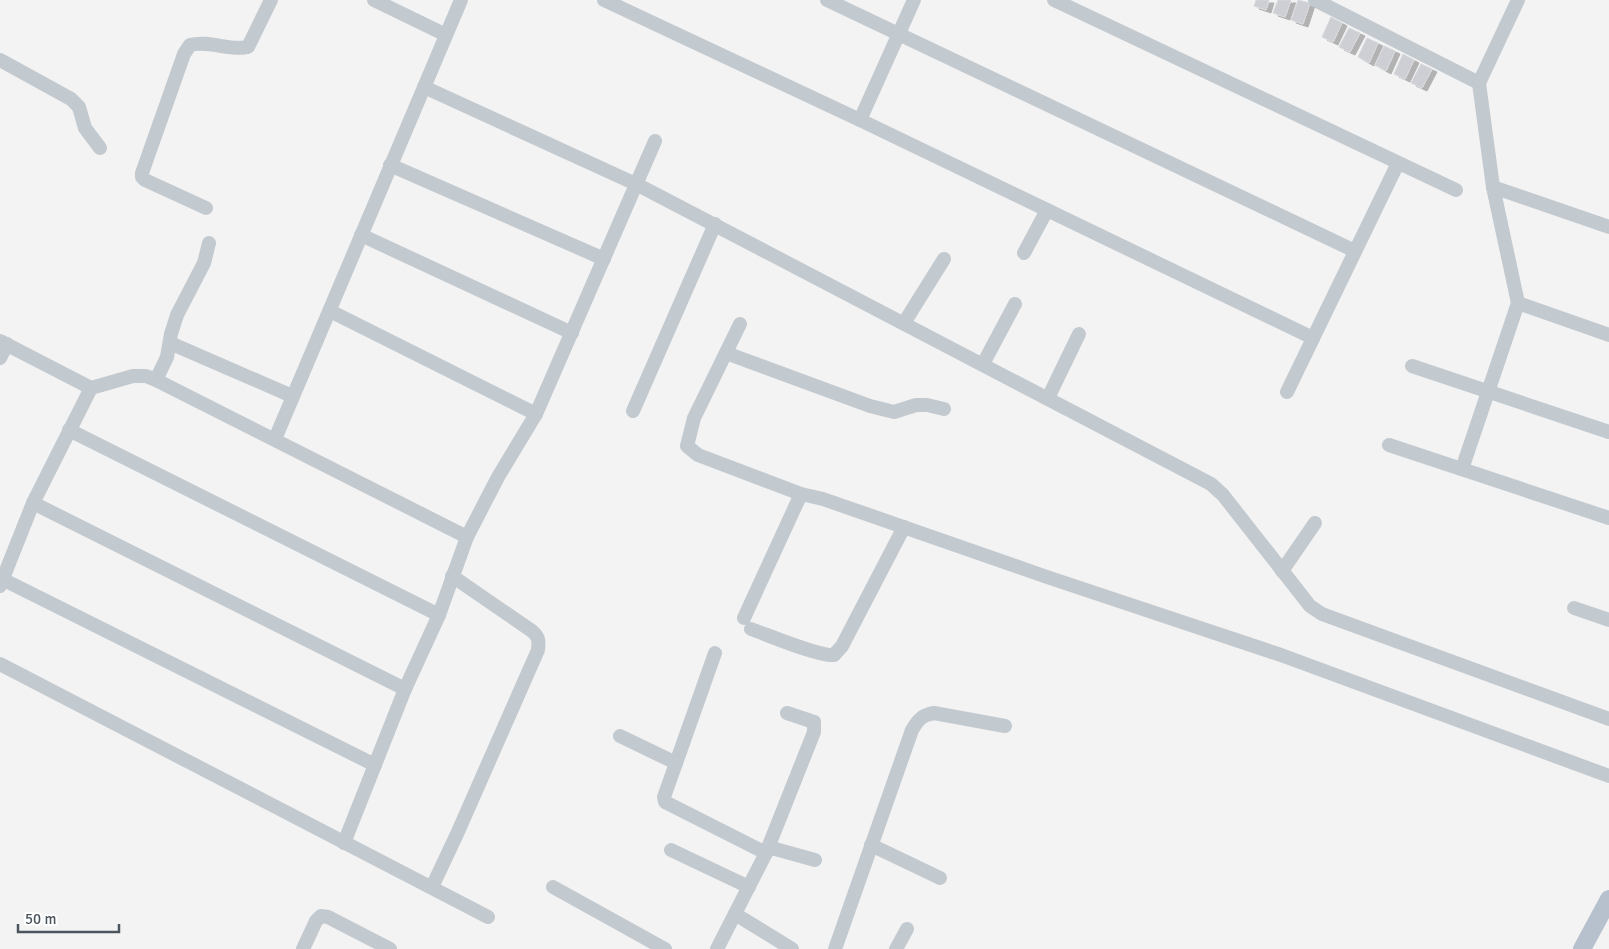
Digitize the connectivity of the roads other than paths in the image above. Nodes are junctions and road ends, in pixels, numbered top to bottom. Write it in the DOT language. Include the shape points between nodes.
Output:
graph roads {
  1 [pos="271,0"];
  2 [pos="374,0"];
  3 [pos="461,0"];
  4 [pos="604,0"];
  5 [pos="827,0"];
  6 [pos="914,0"];
  7 [pos="1054,0"];
  8 [pos="1314,0"];
  9 [pos="1513,2"];
  10 [pos="1332,3"];
  11 [pos="899,34"];
  12 [pos="446,36"];
  13 [pos="0,60"];
  14 [pos="1479,83"];
  15 [pos="424,87"];
  16 [pos="860,120"];
  17 [pos="656,141"];
  18 [pos="100,148"];
  19 [pos="1398,163"];
  20 [pos="390,166"];
  21 [pos="638,185"];
  22 [pos="1493,187"];
  23 [pos="1456,190"];
  24 [pos="206,208"];
  25 [pos="1047,210"];
  26 [pos="715,224"];
  27 [pos="1609,227"];
  28 [pos="361,235"];
  29 [pos="209,243"];
  30 [pos="1355,251"];
  31 [pos="1024,253"];
  32 [pos="604,259"];
  33 [pos="944,259"];
  34 [pos="1015,304"];
  35 [pos="1518,304"];
  36 [pos="330,311"];
  37 [pos="904,323"];
  38 [pos="740,324"];
  39 [pos="572,334"];
  40 [pos="1079,334"];
  41 [pos="1609,335"];
  42 [pos="1313,338"];
  43 [pos="4,343"];
  44 [pos="170,343"];
  45 [pos="726,353"];
  46 [pos="0,358"];
  47 [pos="983,364"];
  48 [pos="1412,366"];
  49 [pos="156,380"];
  50 [pos="91,388"];
  51 [pos="1489,390"];
  52 [pos="1287,392"];
  53 [pos="292,396"];
  54 [pos="1048,398"];
  55 [pos="944,409"];
  56 [pos="633,411"];
  57 [pos="536,414"];
  58 [pos="69,430"];
  59 [pos="1609,432"];
  60 [pos="275,440"];
  61 [pos="1389,445"];
  62 [pos="1462,469"];
  63 [pos="801,494"];
  64 [pos="33,503"];
  65 [pos="1609,518"];
  66 [pos="1315,522"];
  67 [pos="904,527"];
  68 [pos="467,537"];
  69 [pos="1282,571"];
  70 [pos="452,576"];
  71 [pos="1,583"];
  72 [pos="1574,608"];
  73 [pos="439,615"];
  74 [pos="1609,620"];
  75 [pos="715,653"];
  76 [pos="0,664"];
  77 [pos="405,689"];
  78 [pos="786,712"];
  79 [pos="1609,719"];
  80 [pos="1005,726"];
  81 [pos="620,736"];
  82 [pos="676,763"];
  83 [pos="375,765"];
  84 [pos="1609,776"];
  85 [pos="344,843"];
  86 [pos="871,845"];
  87 [pos="671,850"];
  88 [pos="767,850"];
  89 [pos="815,860"];
  90 [pos="940,878"];
  91 [pos="432,887"];
  92 [pos="553,887"];
  93 [pos="749,887"];
  94 [pos="1609,899"];
  95 [pos="735,914"];
  96 [pos="488,917"];
  97 [pos="908,929"];
  98 [pos="303,949"];
  99 [pos="390,949"];
  100 [pos="665,949"];
  101 [pos="717,949"];
  102 [pos="792,949"];
  103 [pos="835,949"];
  104 [pos="896,949"];
  105 [pos="1582,949"];
  1 -- 24 [label="street" via="248,47 190,45 142,173 145,180"];
  2 -- 12 [label="street"];
  3 -- 12 [label="street"];
  4 -- 16 [label="street"];
  5 -- 11 [label="street"];
  6 -- 11 [label="street"];
  7 -- 19 [label="street"];
  8 -- 10 [label="street"];
  9 -- 14 [label="street"];
  10 -- 14 [label="street"];
  11 -- 16 [label="street"];
  11 -- 30 [label="street"];
  12 -- 15 [label="street"];
  13 -- 18 [label="street" via="71,99 79,107 85,128"];
  14 -- 22 [label="street"];
  15 -- 20 [label="street"];
  15 -- 21 [label="street"];
  16 -- 25 [label="street"];
  17 -- 21 [label="street"];
  19 -- 23 [label="street"];
  19 -- 30 [label="street"];
  20 -- 28 [label="street"];
  20 -- 32 [label="street"];
  21 -- 26 [label="street"];
  21 -- 32 [label="street"];
  22 -- 27 [label="street"];
  22 -- 35 [label="street"];
  25 -- 31 [label="street"];
  25 -- 42 [label="street"];
  26 -- 37 [label="street"];
  26 -- 56 [label="street"];
  28 -- 36 [label="street"];
  28 -- 39 [label="street"];
  29 -- 44 [label="street" via="204,263 177,315"];
  30 -- 42 [label="street"];
  32 -- 39 [label="street"];
  33 -- 37 [label="street"];
  34 -- 47 [label="street"];
  35 -- 41 [label="street"];
  35 -- 51 [label="street"];
  36 -- 53 [label="street"];
  36 -- 57 [label="street"];
  37 -- 47 [label="street"];
  38 -- 45 [label="street"];
  39 -- 57 [label="street"];
  40 -- 54 [label="street"];
  42 -- 52 [label="street"];
  43 -- 46 [label="street"];
  43 -- 50 [label="street"];
  44 -- 49 [label="street"];
  44 -- 53 [label="street"];
  45 -- 55 [label="street" via="886,411 927,404"];
  45 -- 63 [label="street" via="694,418 687,446 698,455"];
  47 -- 54 [label="street"];
  48 -- 51 [label="street"];
  49 -- 50 [label="street" via="133,376"];
  49 -- 60 [label="street"];
  50 -- 58 [label="street"];
  51 -- 59 [label="street"];
  51 -- 62 [label="street"];
  53 -- 60 [label="street"];
  54 -- 69 [label="street" via="1211,484"];
  57 -- 68 [label="street"];
  58 -- 64 [label="street"];
  58 -- 73 [label="street"];
  60 -- 68 [label="street"];
  61 -- 62 [label="street"];
  62 -- 65 [label="street"];
  63 -- 67 [label="street"];
  63 -- 67 [label="street" via="748,624 828,656 834,655 842,646"];
  64 -- 71 [label="street"];
  64 -- 77 [label="street"];
  66 -- 69 [label="street"];
  67 -- 84 [label="street" via="1282,655"];
  68 -- 70 [label="street"];
  69 -- 79 [label="street" via="1310,606 1322,614"];
  70 -- 73 [label="street"];
  70 -- 91 [label="street" via="532,631 539,642"];
  71 -- 83 [label="street"];
  72 -- 74 [label="street"];
  73 -- 77 [label="street"];
  75 -- 82 [label="street"];
  76 -- 85 [label="street"];
  77 -- 83 [label="street"];
  78 -- 88 [label="street" via="814,722 814,732"];
  80 -- 86 [label="street" via="934,713 919,719 912,730"];
  81 -- 82 [label="street"];
  82 -- 88 [label="street" via="665,802"];
  83 -- 85 [label="street"];
  85 -- 91 [label="street"];
  86 -- 90 [label="street"];
  86 -- 103 [label="street"];
  87 -- 93 [label="street"];
  88 -- 89 [label="street"];
  88 -- 93 [label="street"];
  91 -- 96 [label="street"];
  92 -- 100 [label="street"];
  93 -- 95 [label="street"];
  94 -- 105 [label="main road"];
  95 -- 101 [label="street"];
  95 -- 102 [label="street"];
  97 -- 104 [label="street"];
  98 -- 99 [label="street" via="321,916"];
}
